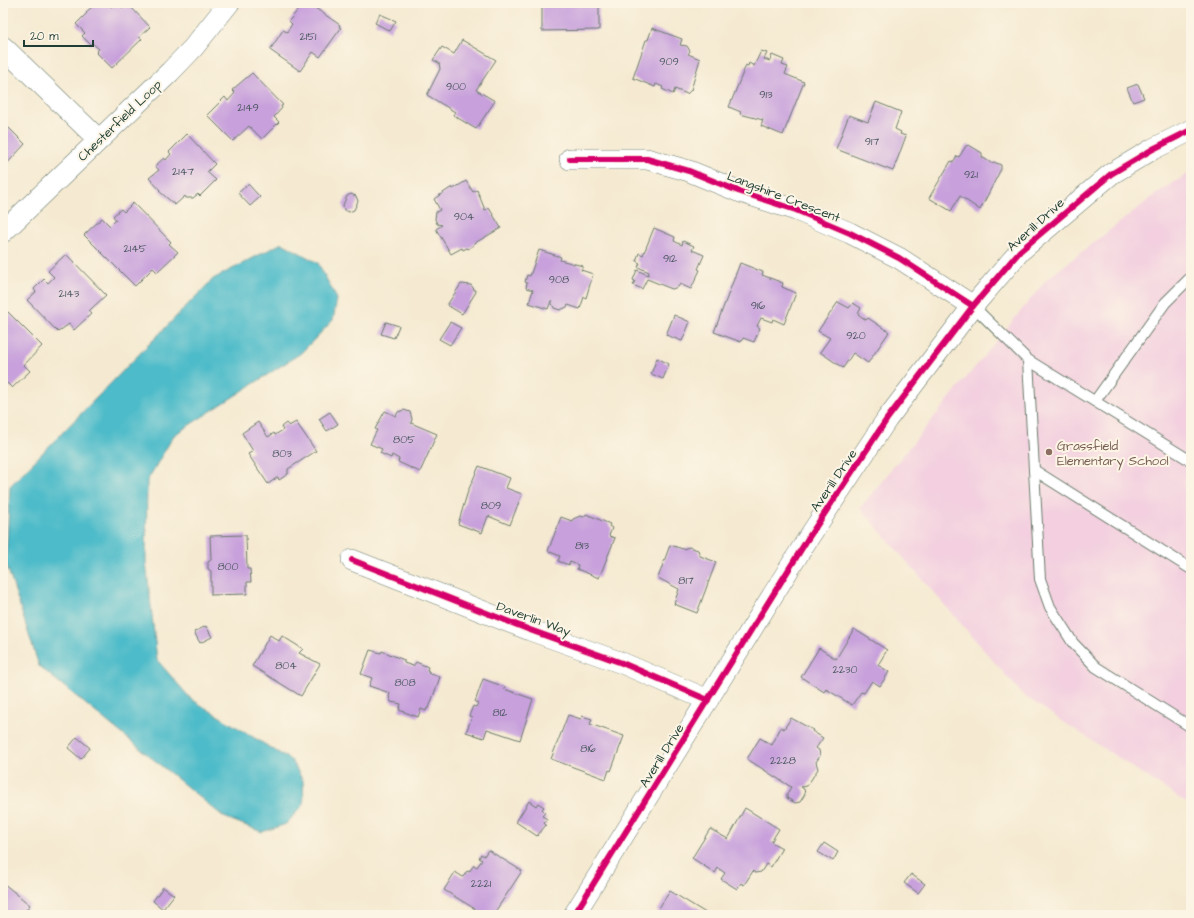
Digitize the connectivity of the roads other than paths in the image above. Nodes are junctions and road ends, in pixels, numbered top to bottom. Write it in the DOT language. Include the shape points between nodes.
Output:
graph roads {
  1 [pos="230,3"];
  2 [pos="3,47"];
  3 [pos="1191,130"];
  4 [pos="99,140"];
  5 [pos="570,159"];
  6 [pos="3,232"];
  7 [pos="1191,278"];
  8 [pos="973,306"];
  9 [pos="1028,360"];
  10 [pos="1095,401"];
  11 [pos="1191,461"];
  12 [pos="1034,470"];
  13 [pos="352,560"];
  14 [pos="1191,569"];
  15 [pos="708,700"];
  16 [pos="1191,727"];
  17 [pos="574,915"];
  1 -- 4 [label="street, Chesterfield Loop" via="193,48"];
  2 -- 4 [label="street"];
  3 -- 8 [label="street, Averill Drive" via="1111,174 1020,251"];
  4 -- 6 [label="street, Chesterfield Loop"];
  5 -- 8 [label="street, Langshire Crescent" via="647,159 689,170 850,233 899,258"];
  7 -- 10 [label="lane" via="1165,302"];
  8 -- 9 [label="lane"];
  8 -- 15 [label="street, Averill Drive" via="888,418 807,540"];
  9 -- 10 [label="lane"];
  9 -- 12 [label="lane"];
  10 -- 11 [label="lane"];
  12 -- 14 [label="lane"];
  12 -- 16 [label="lane" via="1040,578 1050,607 1073,643 1096,667"];
  13 -- 15 [label="street, Daverlin Way" via="622,663"];
  15 -- 17 [label="street, Averill Drive"];
}
